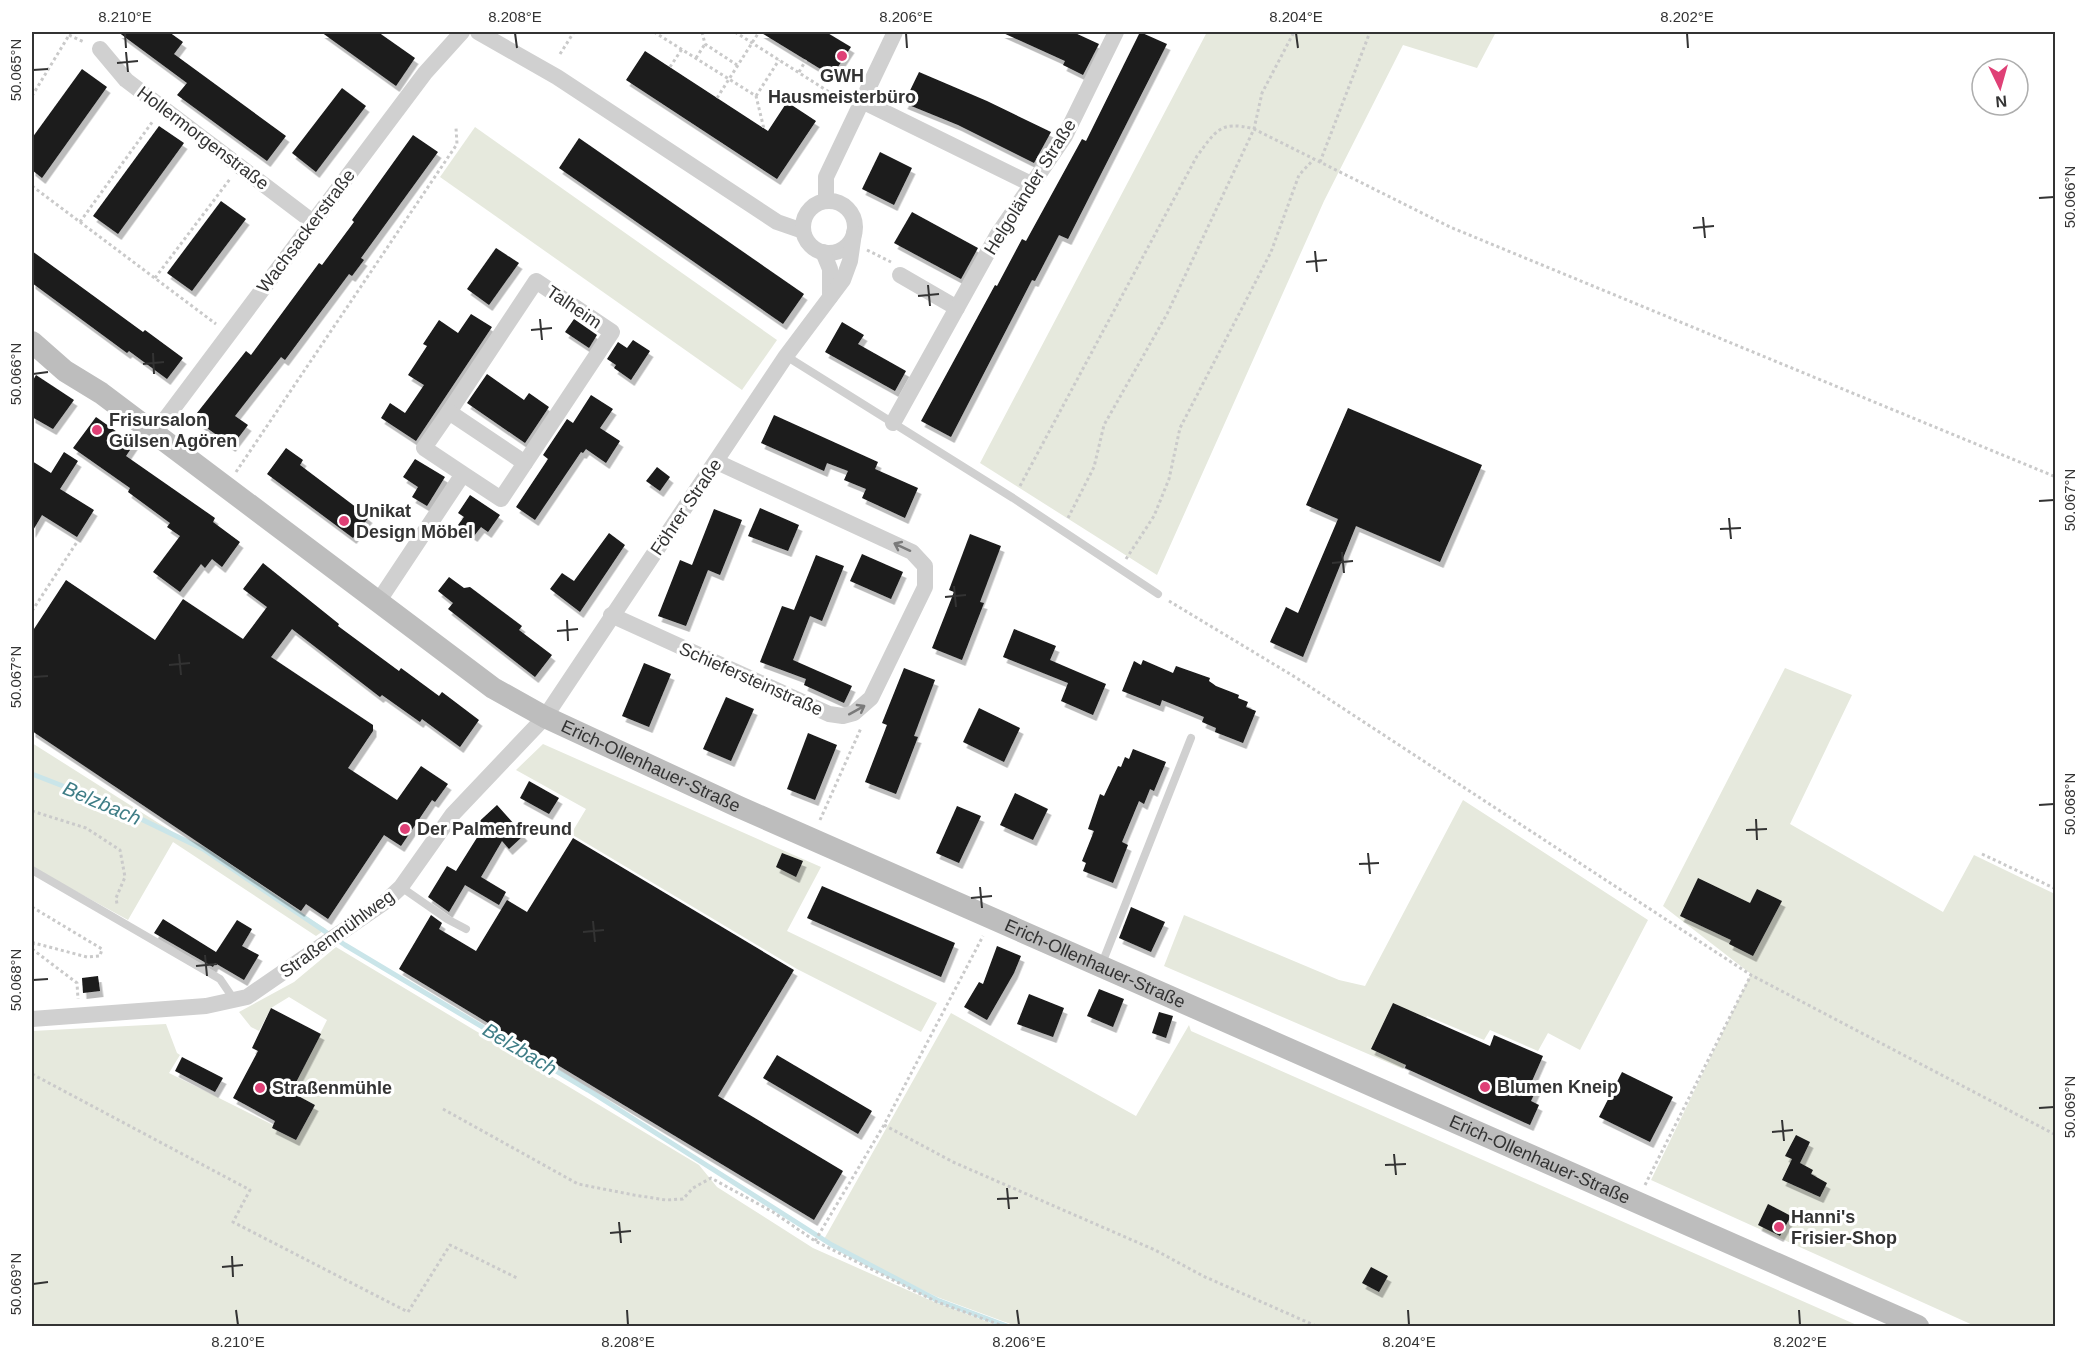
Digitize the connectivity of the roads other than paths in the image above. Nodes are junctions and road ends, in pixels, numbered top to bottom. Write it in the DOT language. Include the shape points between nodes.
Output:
graph roads {
  1 [pos="462,32"];
  2 [pos="478,32"];
  3 [pos="895,32"];
  4 [pos="1116,32"];
  5 [pos="100,49"];
  6 [pos="862,101"];
  7 [pos="1031,184"];
  8 [pos="826,201"];
  9 [pos="313,222"];
  10 [pos="803,231"];
  11 [pos="854,233"];
  12 [pos="823,252"];
  13 [pos="900,275"];
  14 [pos="830,297"];
  15 [pos="957,308"];
  16 [pos="39,348"];
  17 [pos="786,356"];
  18 [pos="448,412"];
  19 [pos="893,423"];
  20 [pos="154,434"];
  21 [pos="717,462"];
  22 [pos="525,463"];
  23 [pos="463,474"];
  24 [pos="1158,594"];
  25 [pos="378,602"];
  26 [pos="611,615"];
  27 [pos="545,717"];
  28 [pos="1191,738"];
  29 [pos="32,870"];
  30 [pos="401,886"];
  31 [pos="466,928"];
  32 [pos="1101,966"];
  33 [pos="235,1001"];
  34 [pos="32,1019"];
  35 [pos="1918,1326"];
  1 -- 9 [label="street, Wachsackerstraße" via="424,73"];
  2 -- 10 [label="street" via="557,78 777,222"];
  3 -- 6 [label="street"];
  4 -- 7 [label="street, Helgoländer Straße" via="1065,136"];
  5 -- 9 [label="street, Hollermorgenstraße" via="126,80"];
  6 -- 7 [label="street"];
  6 -- 8 [label="street" via="826,177"];
  7 -- 15 [label="street, Helgoländer Straße"];
  8 -- 10 [label="street" via="806,215"];
  8 -- 11 [label="street, Föhrer Straße" via="848,209"];
  9 -- 20 [label="street, Wachsackerstraße"];
  10 -- 12 [label="street" via="810,244"];
  11 -- 12 [label="street" via="846,246"];
  11 -- 14 [label="street, Föhrer Straße" via="848,270"];
  12 -- 14 [label="street" via="830,269"];
  13 -- 15 [label="street"];
  14 -- 17 [label="street, Föhrer Straße"];
  15 -- 19 [label="street, Helgoländer Straße"];
  16 -- 20 [label="street, Erich-Ollenhauer-Straße" via="70,363"];
  17 -- 19 [label="lane"];
  17 -- 21 [label="street, Föhrer Straße"];
  18 -- 22 [label="street"];
  18 -- 22 [label="street, Talheim" via="536,281 546,287 612,332"];
  18 -- 23 [label="street, Talheim" via="424,448"];
  19 -- 24 [label="lane"];
  20 -- 25 [label="street, Erich-Ollenhauer-Straße"];
  21 -- 26 [label="street, Föhrer Straße"];
  26 -- 21 [label="street, Schiefersteinstraße, one-way" via="829,714 854,713 871,698 925,587 925,566 912,552"];
  22 -- 23 [label="street, Talheim" via="501,499"];
  23 -- 25 [label="street"];
  25 -- 27 [label="street, Erich-Ollenhauer-Straße" via="493,688"];
  26 -- 27 [label="street, Föhrer Straße"];
  27 -- 30 [label="street, Straßenmühlweg" via="452,815"];
  27 -- 32 [label="street, Erich-Ollenhauer-Straße"];
  28 -- 32 [label="lane"];
  29 -- 33 [label="lane" via="220,979"];
  30 -- 31 [label="lane"];
  30 -- 33 [label="street, Straßenmühlweg" via="385,902 256,992"];
  32 -- 35 [label="street, Erich-Ollenhauer-Straße"];
  33 -- 34 [label="street, Straßenmühlweg"];
}
